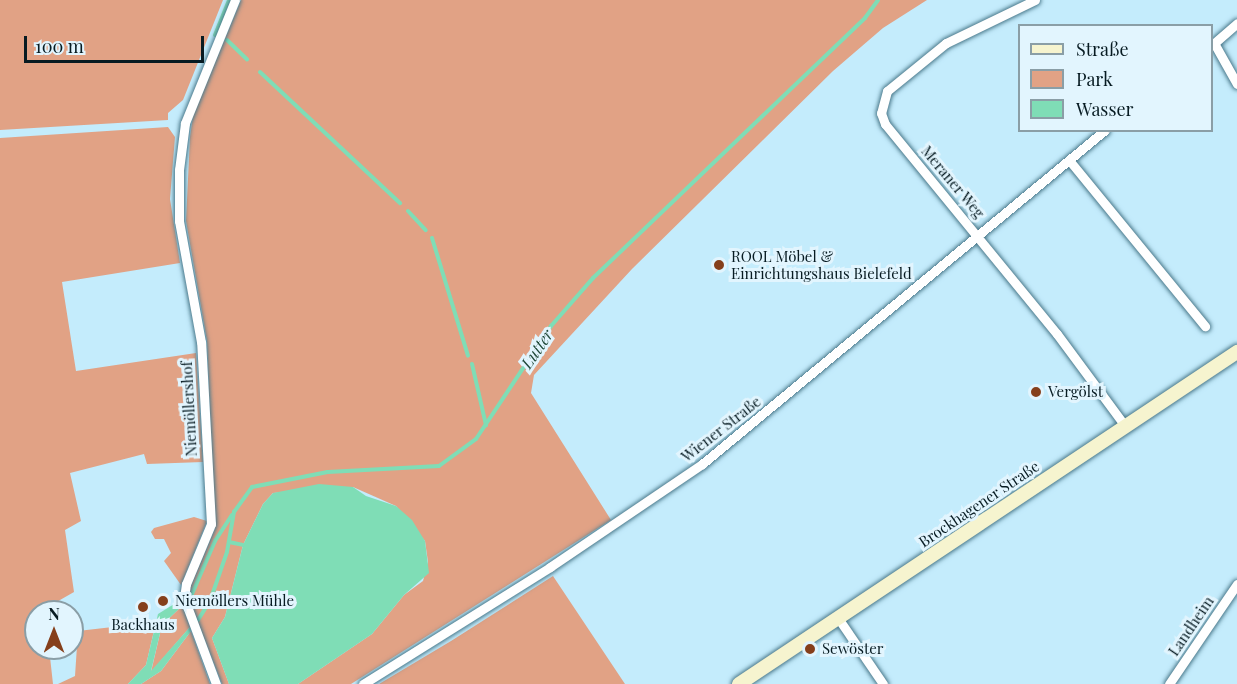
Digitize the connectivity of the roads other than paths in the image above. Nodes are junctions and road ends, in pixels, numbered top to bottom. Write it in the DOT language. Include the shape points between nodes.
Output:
graph roads {
  1 [pos="235,0"];
  2 [pos="1035,0"];
  3 [pos="1237,23"];
  4 [pos="1213,44"];
  5 [pos="1237,84"];
  6 [pos="1103,132"];
  7 [pos="1068,160"];
  8 [pos="977,234"];
  9 [pos="1205,326"];
  10 [pos="1237,352"];
  11 [pos="1125,426"];
  12 [pos="1237,584"];
  13 [pos="838,618"];
  14 [pos="216,684"];
  15 [pos="363,684"];
  16 [pos="739,684"];
  17 [pos="883,684"];
  18 [pos="1169,684"];
  1 -- 14 [label="street, Niemöllershof" via="185,123 178,170 179,221 201,342 211,524 183,591"];
  2 -- 8 [label="street, Meraner Weg" via="946,43 887,91 883,101 885,124"];
  3 -- 4 [label="street"];
  4 -- 5 [label="street"];
  6 -- 7 [label="street, Wiener Straße"];
  7 -- 8 [label="street, Wiener Straße"];
  7 -- 9 [label="street"];
  8 -- 11 [label="street, Meraner Weg"];
  8 -- 15 [label="street, Wiener Straße" via="702,464 550,567"];
  10 -- 11 [label="main road, Brockhagener Straße"];
  11 -- 13 [label="main road, Brockhagener Straße"];
  12 -- 18 [label="street, Landheim"];
  13 -- 16 [label="main road, Brockhagener Straße"];
  13 -- 17 [label="street"];
}
